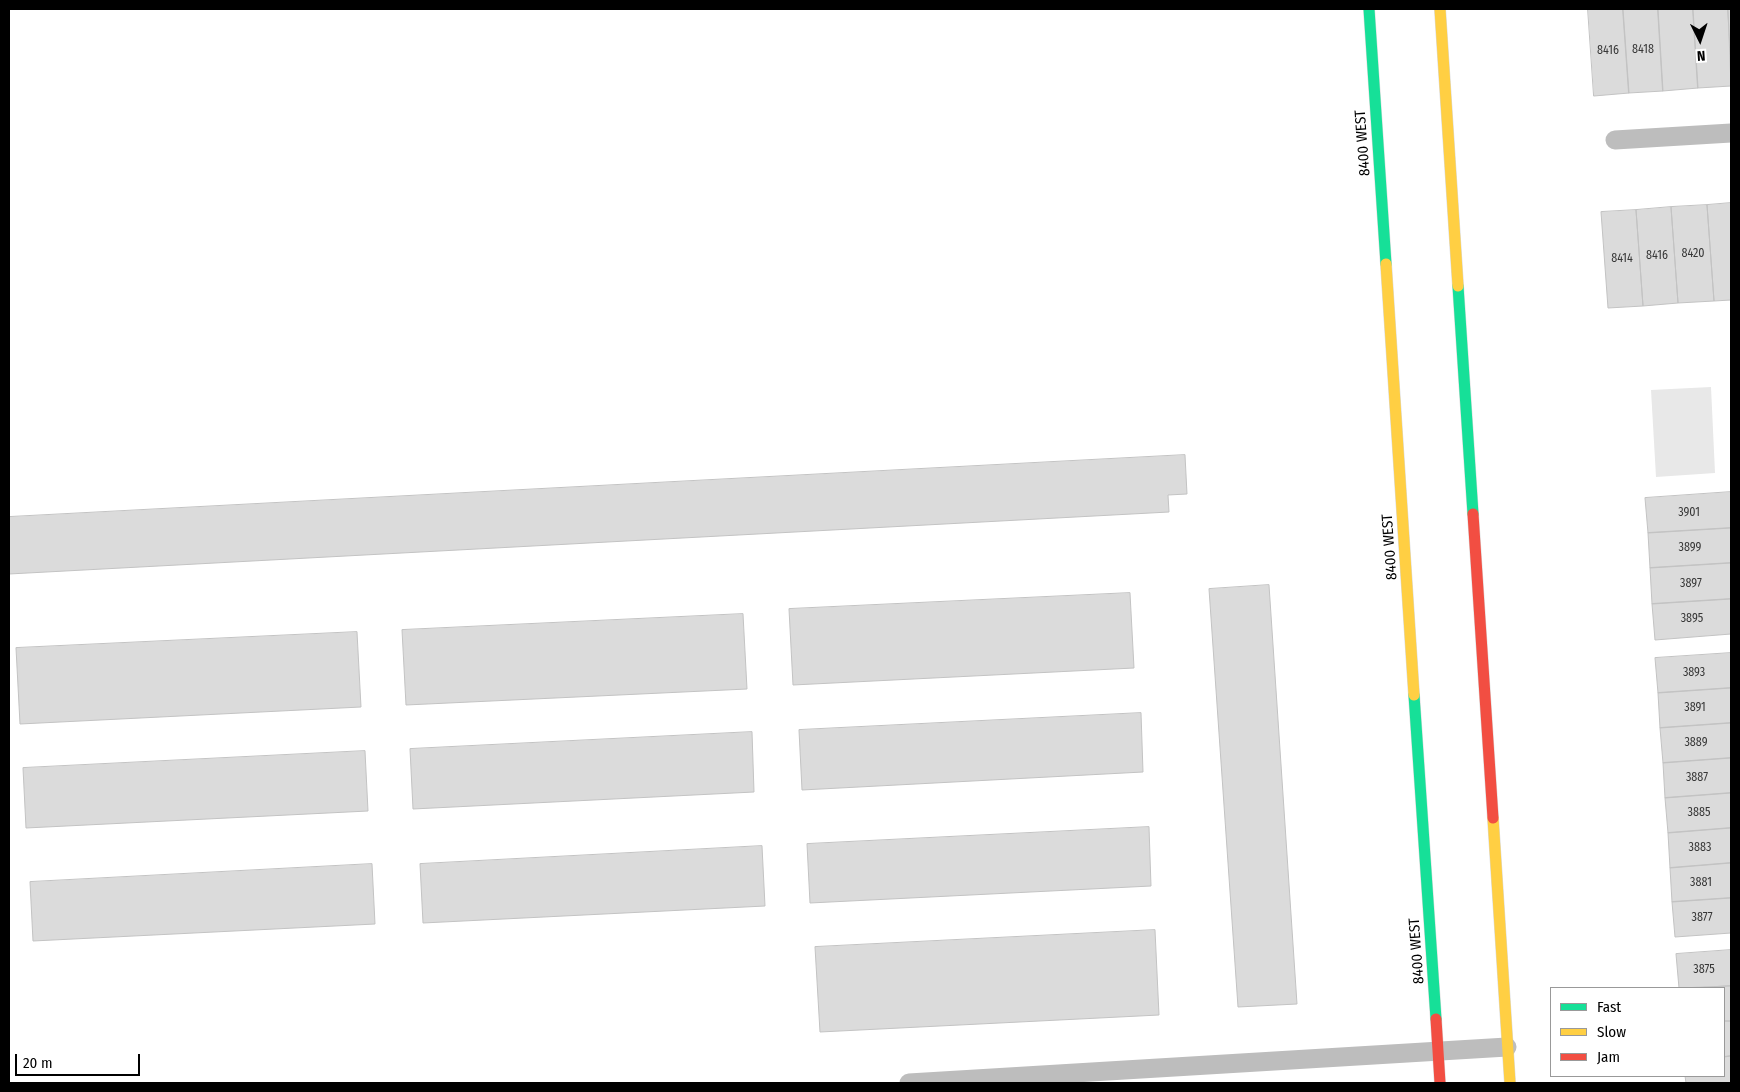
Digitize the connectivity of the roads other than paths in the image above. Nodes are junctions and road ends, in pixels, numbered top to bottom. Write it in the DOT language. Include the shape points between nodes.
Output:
graph roads {
  1 [pos="1369,9"];
  2 [pos="1440,9"];
  3 [pos="1731,133"];
  4 [pos="1615,140"];
  5 [pos="1507,1047"];
  6 [pos="1438,1051"];
  7 [pos="909,1083"];
  8 [pos="1440,1083"];
  9 [pos="1510,1083"];
  1 -- 6 [label="main road, 8400 WEST"];
  2 -- 5 [label="main road"];
  3 -- 4 [label="lane"];
  5 -- 6 [label="lane"];
  5 -- 9 [label="main road"];
  6 -- 7 [label="lane"];
  6 -- 8 [label="main road, 8400 WEST"];
}
